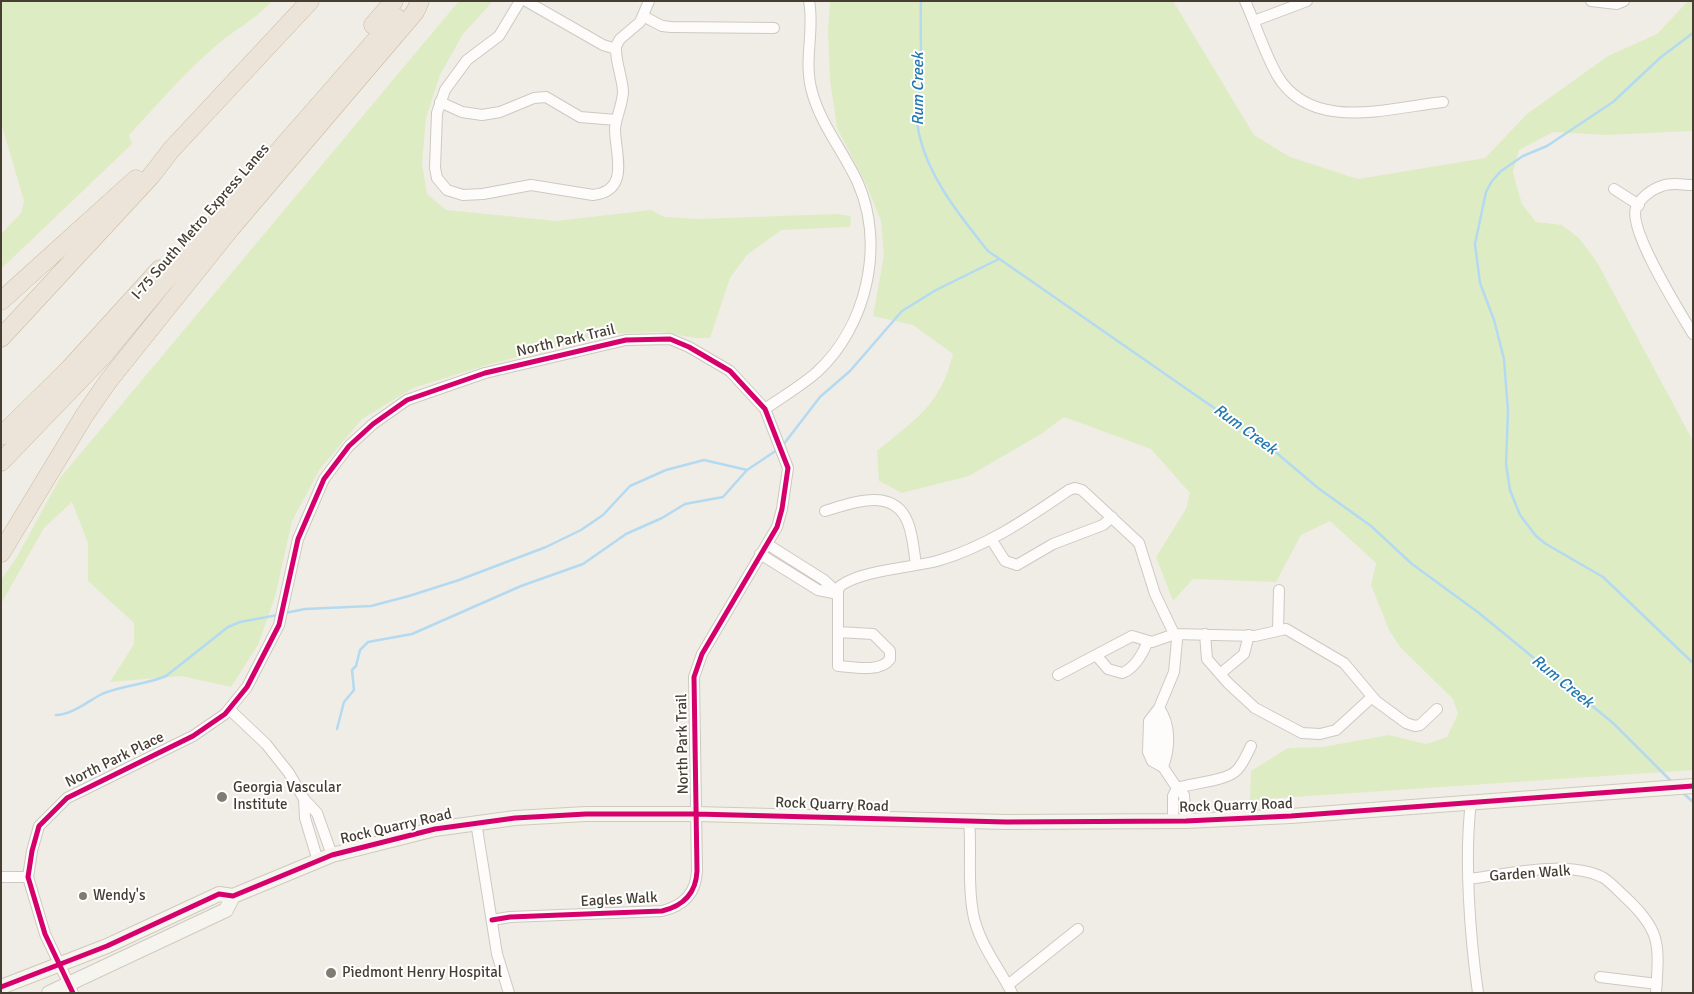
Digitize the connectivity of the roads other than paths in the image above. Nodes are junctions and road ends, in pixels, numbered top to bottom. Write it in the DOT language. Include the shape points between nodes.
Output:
graph roads {
  1 [pos="310,1"];
  2 [pos="394,1"];
  3 [pos="410,1"];
  4 [pos="420,1"];
  5 [pos="520,1"];
  6 [pos="526,1"];
  7 [pos="649,1"];
  8 [pos="809,1"];
  9 [pos="1245,1"];
  10 [pos="1307,1"];
  11 [pos="1591,1"];
  12 [pos="1624,1"];
  13 [pos="643,16"];
  14 [pos="1254,21"];
  15 [pos="774,28"];
  16 [pos="616,49"];
  17 [pos="440,102"];
  18 [pos="1443,102"];
  19 [pos="616,120"];
  20 [pos="171,150"];
  21 [pos="1693,185"];
  22 [pos="1614,190"];
  23 [pos="1639,205"];
  24 [pos="1,301"];
  25 [pos="1692,329"];
  26 [pos="1,338"];
  27 [pos="765,409"];
  28 [pos="1,436"];
  29 [pos="1,462"];
  30 [pos="825,511"];
  31 [pos="1112,517"];
  32 [pos="991,539"];
  33 [pos="767,544"];
  34 [pos="1,553"];
  35 [pos="760,554"];
  36 [pos="916,565"];
  37 [pos="1279,590"];
  38 [pos="838,594"];
  39 [pos="1278,630"];
  40 [pos="838,632"];
  41 [pos="1174,634"];
  42 [pos="1205,634"];
  43 [pos="1249,635"];
  44 [pos="1148,641"];
  45 [pos="1096,655"];
  46 [pos="1220,674"];
  47 [pos="1058,676"];
  48 [pos="1372,697"];
  49 [pos="1159,708"];
  50 [pos="229,709"];
  51 [pos="1438,709"];
  52 [pos="1251,746"];
  53 [pos="1163,767"];
  54 [pos="1693,786"];
  55 [pos="1177,788"];
  56 [pos="304,799"];
  57 [pos="1471,802"];
  58 [pos="696,814"];
  59 [pos="969,820"];
  60 [pos="1180,821"];
  61 [pos="476,822"];
  62 [pos="332,855"];
  63 [pos="318,861"];
  64 [pos="1,877"];
  65 [pos="28,877"];
  66 [pos="1470,880"];
  67 [pos="234,896"];
  68 [pos="492,920"];
  69 [pos="1078,929"];
  70 [pos="60,965"];
  71 [pos="1600,977"];
  72 [pos="1,987"];
  73 [pos="71,988"];
  74 [pos="1656,988"];
  75 [pos="1010,989"];
  76 [pos="49,993"];
  77 [pos="509,993"];
  78 [pos="1478,993"];
  1 -- 20 [label="highway"];
  2 -- 28 [label="highway, I-75 South Metro Express Lanes" via="145,285 70,368"];
  3 -- 29 [label="highway" via="103,356"];
  4 -- 34 [label="highway" via="415,12 367,71 231,228 109,380"];
  5 -- 17 [label="street" via="499,36 467,60 454,75"];
  6 -- 16 [label="street" via="603,45"];
  7 -- 13 [label="street"];
  8 -- 27 [label="street" via="811,90 818,110 858,184 870,230 870,261 857,313 834,353 817,372"];
  9 -- 14 [label="street"];
  10 -- 14 [label="street"];
  11 -- 12 [label="street" via="1617,4"];
  13 -- 15 [label="street" via="671,27"];
  13 -- 16 [label="street" via="637,26 620,39"];
  14 -- 18 [label="street" via="1277,74 1295,97 1322,111 1351,113"];
  16 -- 19 [label="street" via="623,94"];
  17 -- 19 [label="street" via="468,114 482,115 500,112 534,98 546,98 580,116"];
  17 -- 19 [label="street" via="435,174 446,190 463,195 531,185 587,195 607,191 617,178 619,169"];
  20 -- 24 [label="highway"];
  20 -- 26 [label="highway" via="151,176"];
  21 -- 23 [label="street" via="1661,186 1647,194"];
  22 -- 23 [label="street"];
  23 -- 25 [label="street" via="1636,215 1643,243"];
  27 -- 33 [label="street, North Park Trail" via="788,468 782,509"];
  27 -- 50 [label="street, North Park Trail" via="730,371 670,339 616,342 485,373 407,400 355,441 324,479 298,539 279,625 247,687"];
  30 -- 36 [label="street" via="868,499 891,504 908,522"];
  31 -- 32 [label="street" via="1103,525 1058,542 1017,564 1005,561"];
  31 -- 32 [label="street" via="1085,492 1075,488"];
  31 -- 41 [label="street" via="1139,542 1151,583"];
  32 -- 36 [label="street" via="944,558"];
  33 -- 35 [label="street, North Park Trail"];
  33 -- 38 [label="street" via="824,580"];
  35 -- 38 [label="street" via="818,590"];
  35 -- 58 [label="street, North Park Trail" via="702,654 694,677"];
  36 -- 38 [label="street" via="845,583"];
  37 -- 39 [label="street"];
  38 -- 40 [label="street"];
  39 -- 43 [label="street"];
  39 -- 48 [label="street" via="1286,629 1344,663"];
  40 -- 40 [label="street" via="873,634 890,651 890,659 880,666 838,666"];
  41 -- 42 [label="street"];
  41 -- 44 [label="street"];
  41 -- 49 [label="street" via="1177,644 1174,672"];
  42 -- 43 [label="street"];
  42 -- 46 [label="street" via="1206,656"];
  43 -- 46 [label="street" via="1244,654"];
  44 -- 45 [label="street" via="1132,636"];
  44 -- 45 [label="street" via="1137,660 1122,673 1108,669"];
  45 -- 47 [label="street"];
  46 -- 48 [label="street" via="1255,708 1307,734 1336,730"];
  48 -- 51 [label="street" via="1396,718 1415,726 1423,724"];
  49 -- 53 [label="street" via="1167,721 1168,754"];
  49 -- 53 [label="street" via="1149,721 1148,752 1152,761"];
  50 -- 56 [label="street" via="270,749"];
  50 -- 65 [label="street, North Park Place" via="192,736 67,798 39,826"];
  52 -- 55 [label="street" via="1233,774"];
  53 -- 55 [label="street"];
  54 -- 57 [label="street, Rock Quarry Road"];
  55 -- 60 [label="street" via="1184,795"];
  56 -- 62 [label="street" via="317,813"];
  56 -- 63 [label="street" via="305,818"];
  57 -- 60 [label="street, Rock Quarry Road"];
  57 -- 66 [label="street, Garden Walk"];
  58 -- 59 [label="street, Rock Quarry Road"];
  58 -- 61 [label="street, Rock Quarry Road" via="586,814"];
  58 -- 68 [label="street, Eagles Walk" via="697,876 692,892 678,906 651,912"];
  59 -- 60 [label="street, Rock Quarry Road"];
  59 -- 75 [label="street" via="973,915 987,950"];
  61 -- 62 [label="street, Rock Quarry Road" via="386,840"];
  61 -- 68 [label="street"];
  62 -- 63 [label="street, Rock Quarry Road"];
  63 -- 67 [label="street, Rock Quarry Road"];
  64 -- 65 [label="street"];
  65 -- 70 [label="street, North Park Place" via="45,934"];
  66 -- 74 [label="street, Garden Walk" via="1556,870 1600,876 1641,911 1650,923 1657,947"];
  66 -- 78 [label="street, Garden Walk"];
  67 -- 70 [label="street, Rock Quarry Road" via="219,894"];
  67 -- 73 [label="street, Rock Quarry Road" via="226,910"];
  68 -- 77 [label="street" via="497,954"];
  69 -- 75 [label="street"];
  70 -- 72 [label="street, Rock Quarry Road"];
  70 -- 73 [label="street, North Park Place"];
  71 -- 74 [label="street"];
  73 -- 76 [label="street, Rock Quarry Road"];
}
